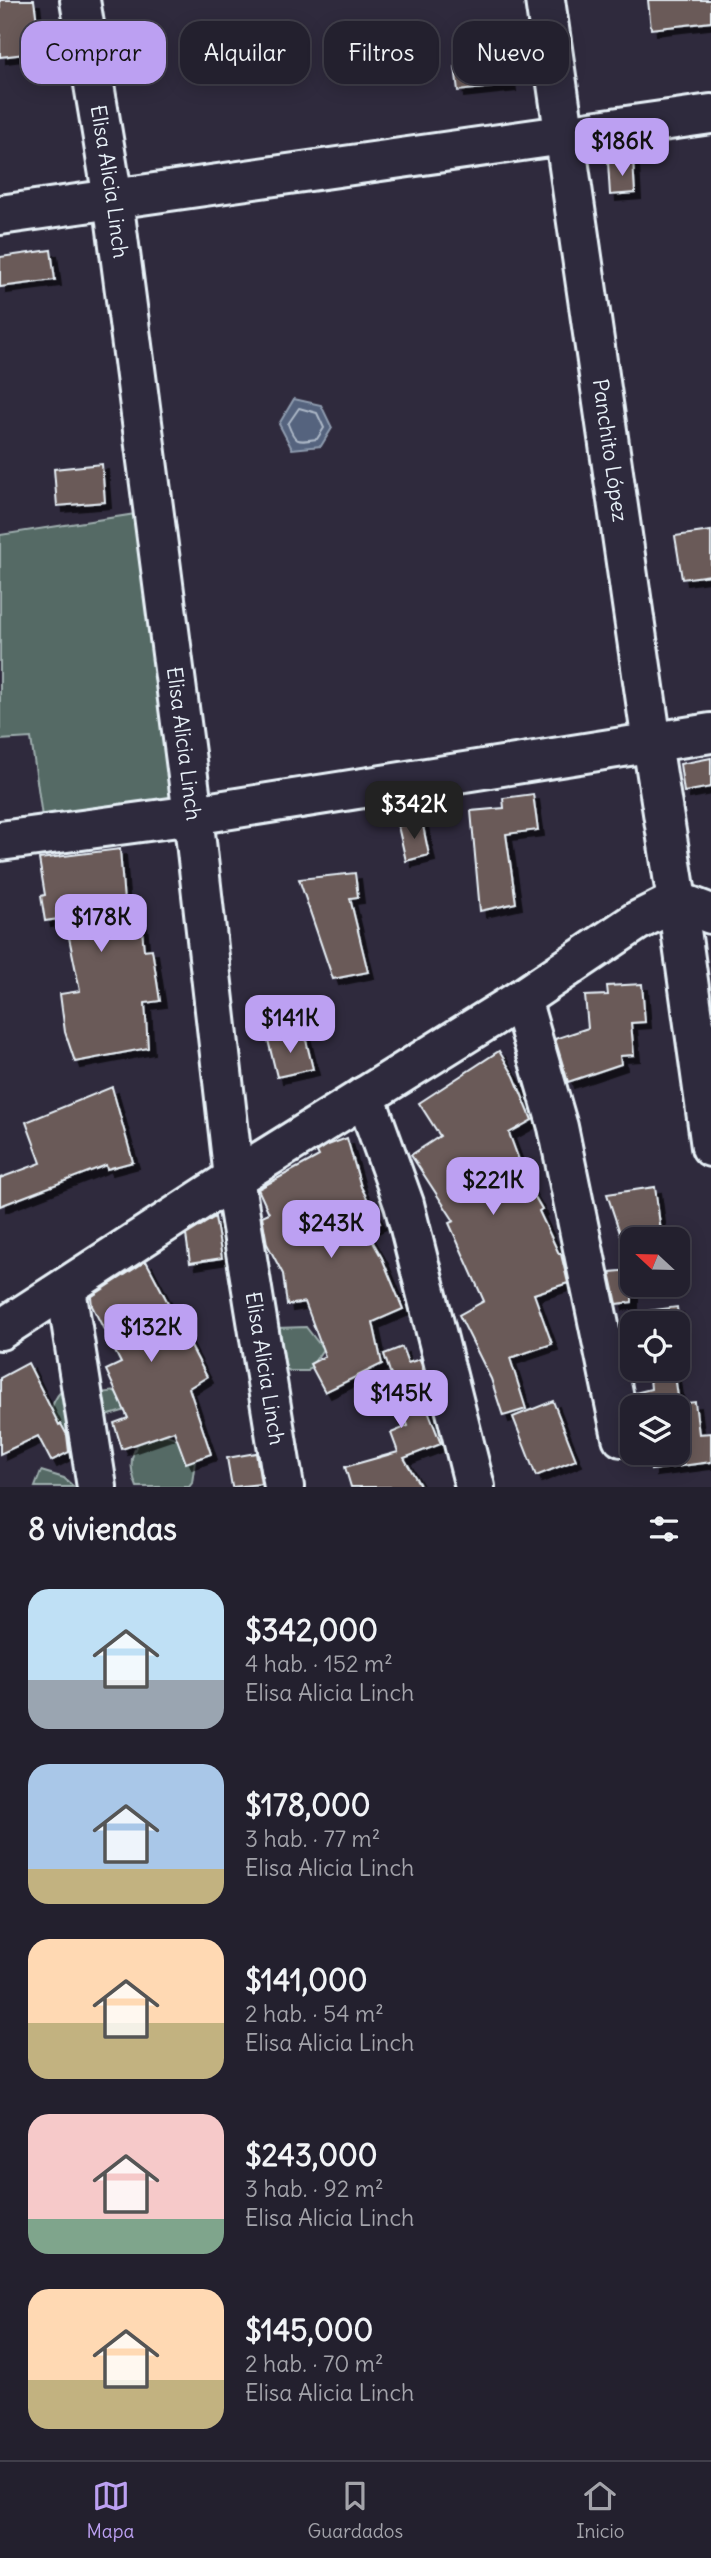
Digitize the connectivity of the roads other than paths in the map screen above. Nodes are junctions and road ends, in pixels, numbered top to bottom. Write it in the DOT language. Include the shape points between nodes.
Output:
graph roads {
  1 [pos="80,0"];
  2 [pos="545,0"];
  3 [pos="711,114"];
  4 [pos="566,135"];
  5 [pos="113,199"];
  6 [pos="0,215"];
  7 [pos="711,733"];
  8 [pos="652,743"];
  9 [pos="193,815"];
  10 [pos="0,841"];
  11 [pos="694,908"];
  12 [pos="521,999"];
  13 [pos="365,1096"];
  14 [pos="711,1147"];
  15 [pos="234,1178"];
  16 [pos="66,1289"];
  17 [pos="0,1330"];
  18 [pos="620,1427"];
  19 [pos="97,1487"];
  20 [pos="284,1487"];
  21 [pos="475,1487"];
  1 -- 5 [label="street, Elisa Alicia Linch"];
  2 -- 4 [label="street, Panchito López"];
  3 -- 4 [label="street"];
  4 -- 5 [label="street"];
  4 -- 8 [label="street, Panchito López"];
  5 -- 6 [label="street"];
  5 -- 9 [label="street, Elisa Alicia Linch"];
  7 -- 8 [label="street"];
  8 -- 9 [label="street"];
  8 -- 11 [label="street, Panchito López"];
  9 -- 10 [label="street"];
  9 -- 15 [label="street, Elisa Alicia Linch"];
  11 -- 12 [label="street" via="637,920"];
  11 -- 14 [label="street, Panchito López"];
  12 -- 13 [label="street"];
  12 -- 18 [label="street" via="558,1127"];
  13 -- 15 [label="street"];
  13 -- 21 [label="street" via="404,1205"];
  15 -- 16 [label="street"];
  15 -- 20 [label="street, Elisa Alicia Linch"];
  16 -- 17 [label="street"];
  16 -- 19 [label="street"];
}
